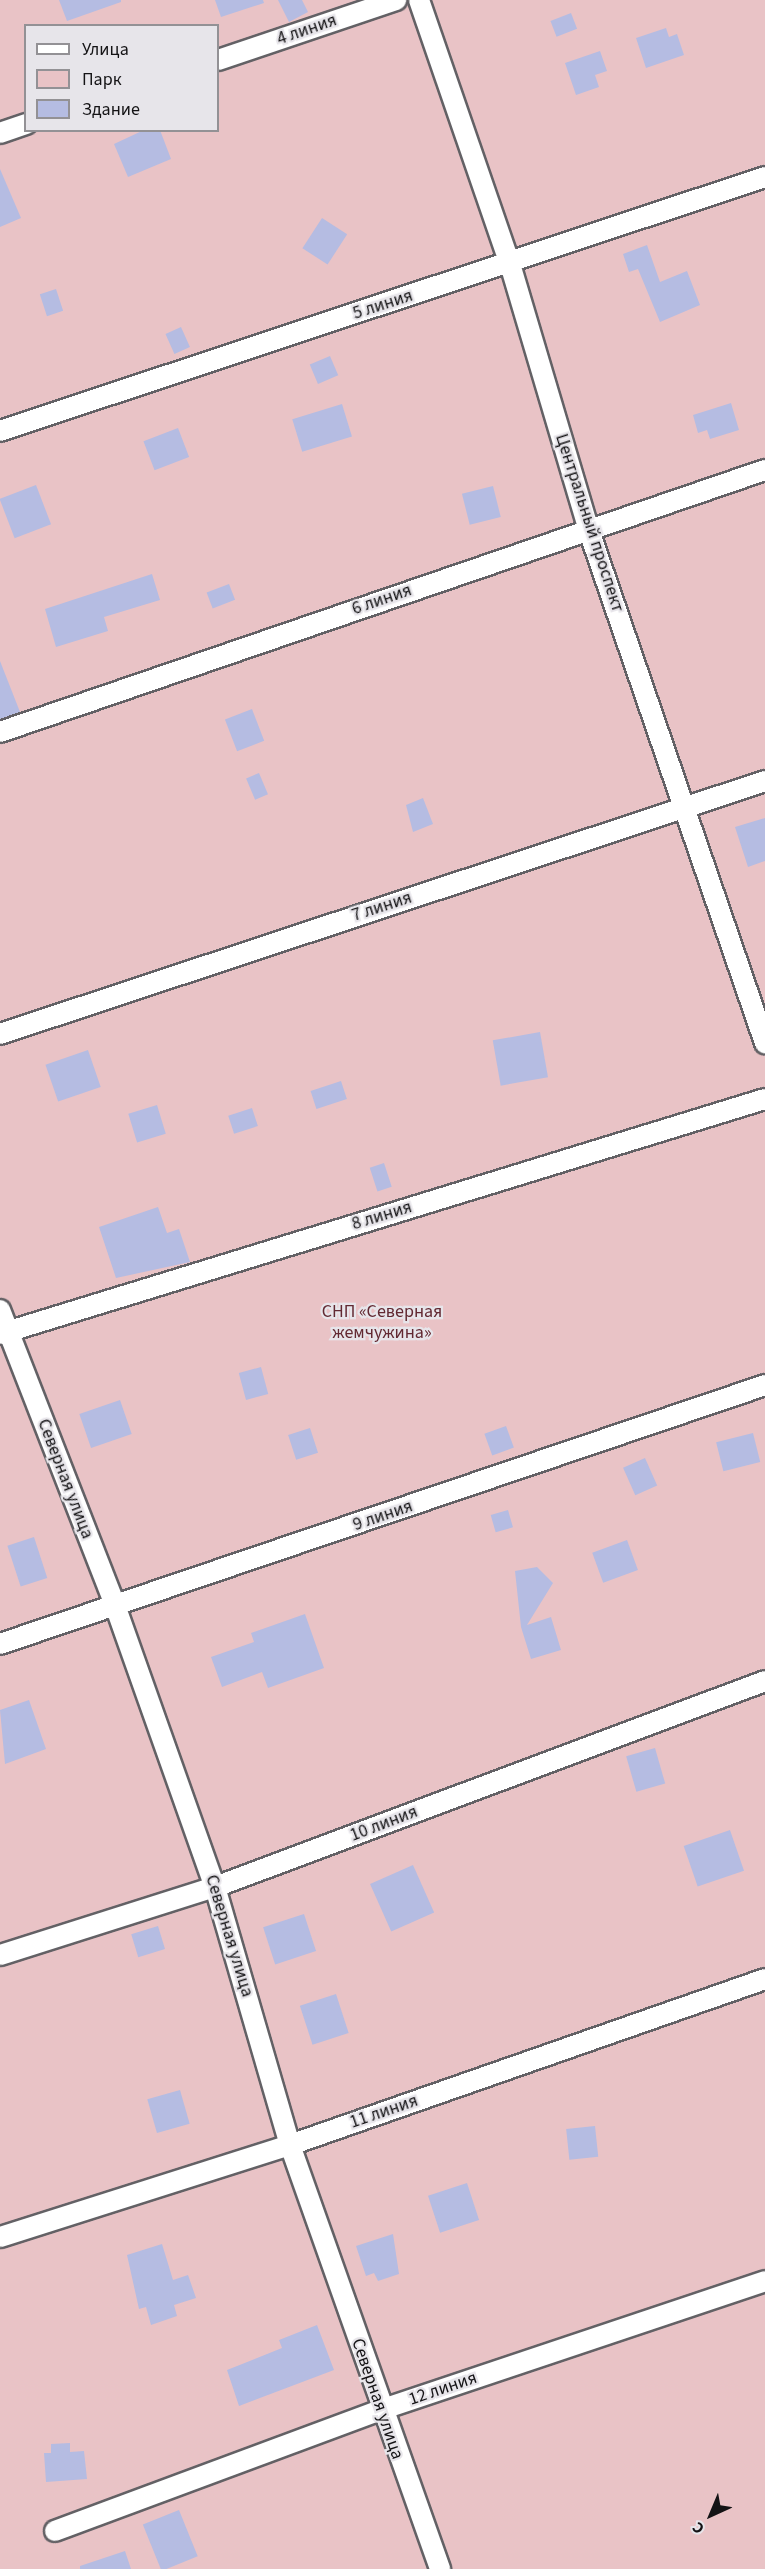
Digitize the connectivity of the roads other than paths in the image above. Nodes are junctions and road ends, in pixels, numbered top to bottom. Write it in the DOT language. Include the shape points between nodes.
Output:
graph roads {
  1 [pos="396,0"];
  2 [pos="419,0"];
  3 [pos="219,60"];
  4 [pos="24,125"];
  5 [pos="0,133"];
  6 [pos="765,177"];
  7 [pos="510,264"];
  8 [pos="0,431"];
  9 [pos="765,470"];
  10 [pos="588,528"];
  11 [pos="0,732"];
  12 [pos="765,781"];
  13 [pos="683,808"];
  14 [pos="0,1034"];
  15 [pos="765,1043"];
  16 [pos="765,1100"];
  17 [pos="0,1310"];
  18 [pos="4,1333"];
  19 [pos="765,1385"];
  20 [pos="116,1608"];
  21 [pos="0,1644"];
  22 [pos="765,1681"];
  23 [pos="215,1887"];
  24 [pos="0,1955"];
  25 [pos="765,1979"];
  26 [pos="290,2145"];
  27 [pos="0,2237"];
  28 [pos="765,2280"];
  29 [pos="380,2410"];
  30 [pos="55,2531"];
  31 [pos="440,2569"];
  1 -- 3 [label="street, 4 линия"];
  2 -- 7 [label="street, Центральный проспект"];
  4 -- 5 [label="street"];
  6 -- 7 [label="street, 5 линия"];
  7 -- 8 [label="street, 5 линия"];
  7 -- 10 [label="street, Центральный проспект"];
  9 -- 10 [label="street, 6 линия"];
  10 -- 11 [label="street, 6 линия"];
  10 -- 13 [label="street, Центральный проспект"];
  12 -- 13 [label="street, 7 линия"];
  13 -- 14 [label="street, 7 линия"];
  13 -- 15 [label="street, Центральный проспект"];
  16 -- 18 [label="street, 8 линия"];
  17 -- 18 [label="street, Северная улица"];
  18 -- 20 [label="street, Северная улица"];
  19 -- 20 [label="street, 9 линия"];
  20 -- 21 [label="street, 9 линия"];
  20 -- 23 [label="street, Северная улица"];
  22 -- 23 [label="street, 10 линия"];
  23 -- 24 [label="street, 10 линия"];
  23 -- 26 [label="street, Северная улица"];
  25 -- 26 [label="street, 11 линия"];
  26 -- 27 [label="street, 11 линия"];
  26 -- 29 [label="street, Северная улица"];
  28 -- 29 [label="street, 12 линия"];
  29 -- 30 [label="street, 12 линия"];
  29 -- 31 [label="street, Северная улица"];
}
